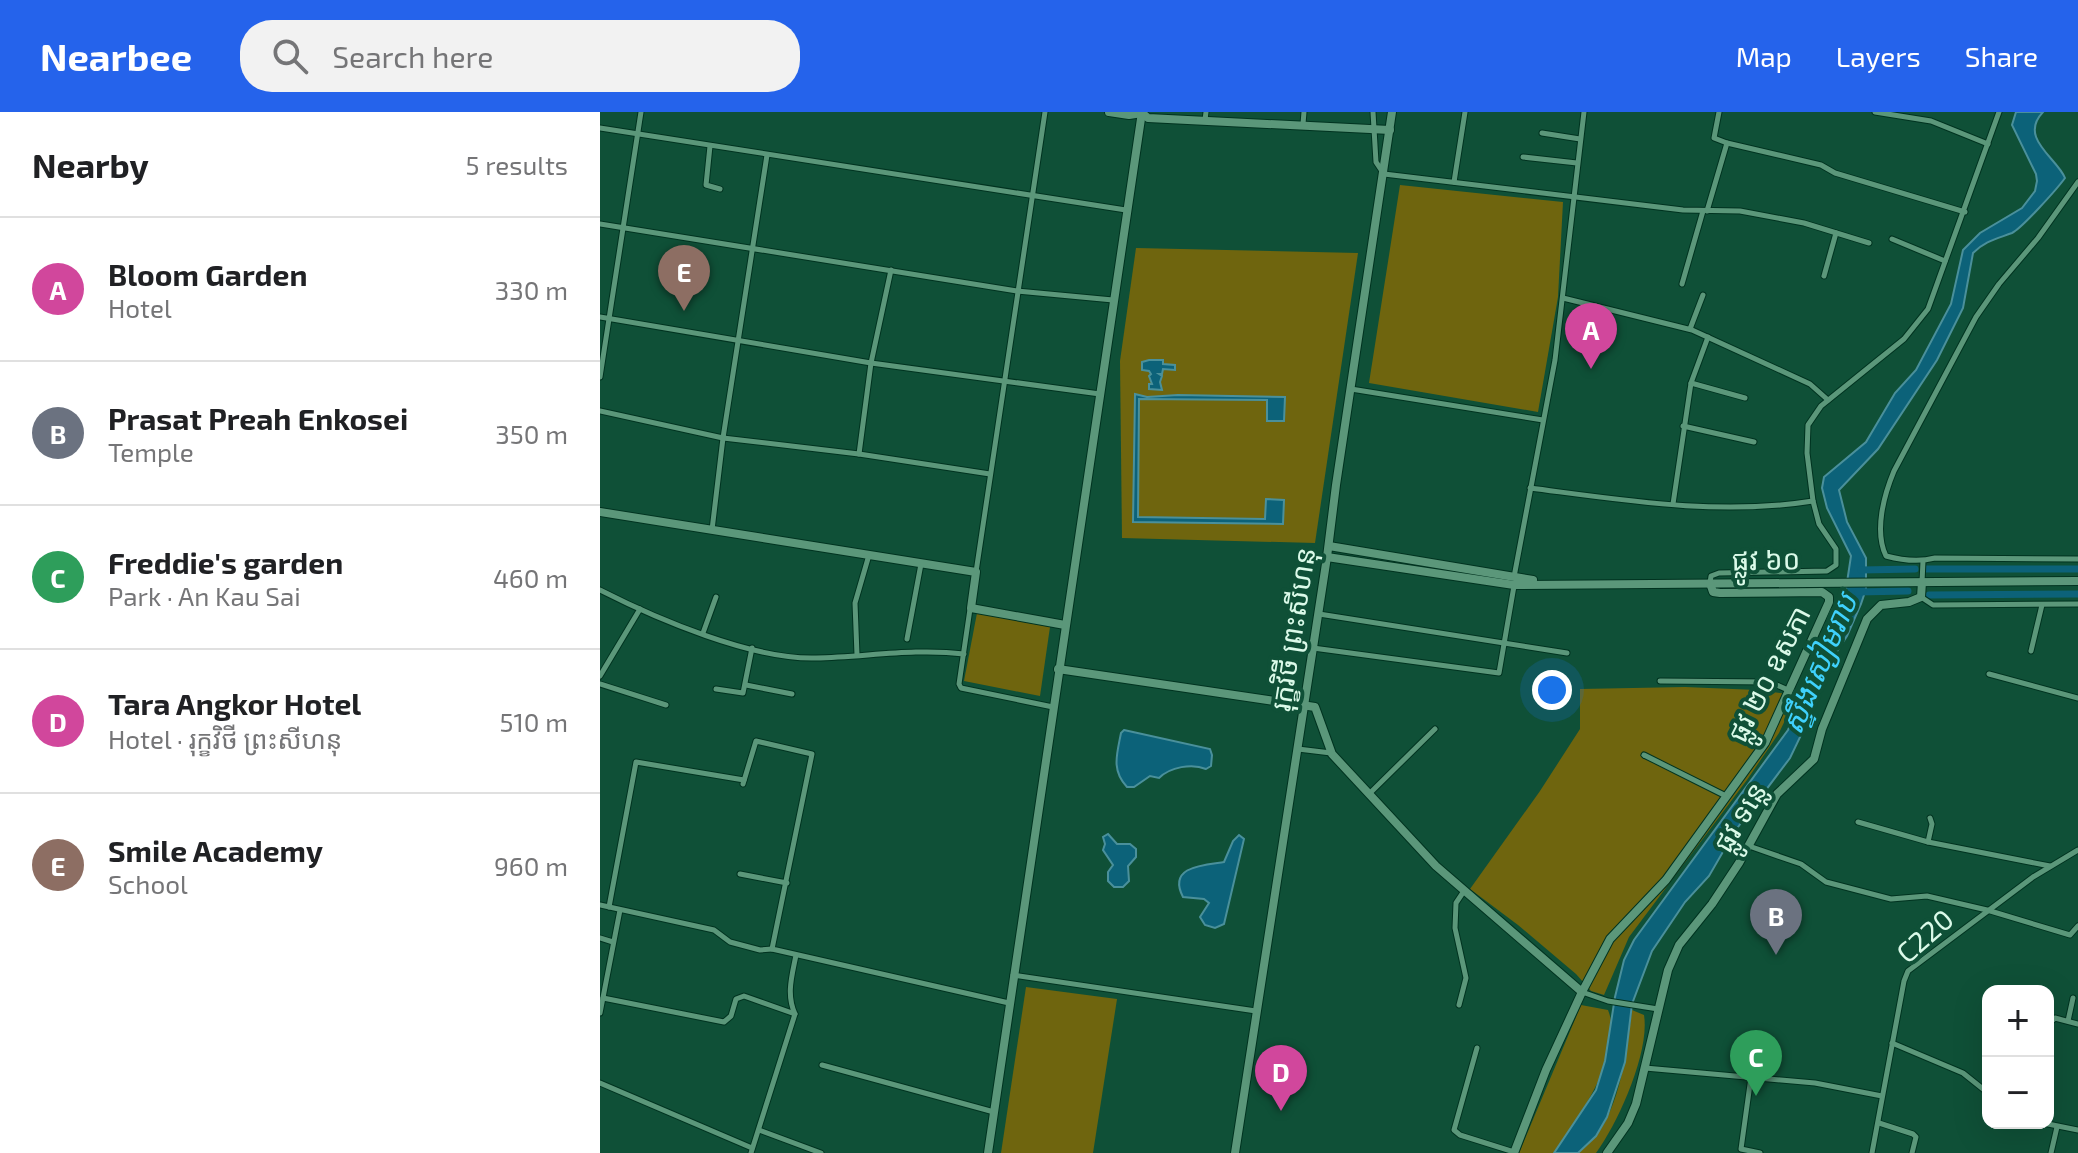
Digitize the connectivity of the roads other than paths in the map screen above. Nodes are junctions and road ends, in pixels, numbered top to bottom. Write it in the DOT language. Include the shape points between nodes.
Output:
graph roads {
  1 [pos="641,112"];
  2 [pos="1045,112"];
  3 [pos="1109,112"];
  4 [pos="1141,112"];
  5 [pos="1304,112"];
  6 [pos="1373,112"];
  7 [pos="1392,112"];
  8 [pos="1465,112"];
  9 [pos="1584,112"];
  10 [pos="1719,112"];
  11 [pos="1875,112"];
  12 [pos="1999,112"];
  13 [pos="1206,116"];
  14 [pos="1303,124"];
  15 [pos="600,128"];
  16 [pos="1373,130"];
  17 [pos="1390,130"];
  18 [pos="1542,133"];
  19 [pos="637,135"];
  20 [pos="1580,139"];
  21 [pos="1727,143"];
  22 [pos="1988,144"];
  23 [pos="710,146"];
  24 [pos="767,155"];
  25 [pos="1523,157"];
  26 [pos="1577,163"];
  27 [pos="1384,174"];
  28 [pos="1454,182"];
  29 [pos="2078,182"];
  30 [pos="720,189"];
  31 [pos="1033,197"];
  32 [pos="1573,197"];
  33 [pos="1126,210"];
  34 [pos="1705,211"];
  35 [pos="1965,212"];
  36 [pos="600,224"];
  37 [pos="622,228"];
  38 [pos="1836,233"];
  39 [pos="1892,239"];
  40 [pos="1869,243"];
  41 [pos="752,250"];
  42 [pos="1945,261"];
  43 [pos="891,270"];
  44 [pos="1824,276"];
  45 [pos="1682,284"];
  46 [pos="1017,291"];
  47 [pos="1703,295"];
  48 [pos="1563,298"];
  49 [pos="1115,300"];
  50 [pos="600,317"];
  51 [pos="609,318"];
  52 [pos="1690,329"];
  53 [pos="1708,337"];
  54 [pos="739,341"];
  55 [pos="871,363"];
  56 [pos="600,377"];
  57 [pos="1003,382"];
  58 [pos="1691,383"];
  59 [pos="1350,389"];
  60 [pos="1100,394"];
  61 [pos="1745,398"];
  62 [pos="1828,400"];
  63 [pos="600,411"];
  64 [pos="1543,420"];
  65 [pos="1683,426"];
  66 [pos="723,438"];
  67 [pos="1754,442"];
  68 [pos="859,454"];
  69 [pos="990,474"];
  70 [pos="1530,488"];
  71 [pos="1813,501"];
  72 [pos="1673,504"];
  73 [pos="600,512"];
  74 [pos="712,530"];
  75 [pos="1329,546"];
  76 [pos="869,555"];
  77 [pos="1327,557"];
  78 [pos="2078,559"];
  79 [pos="1923,561"];
  80 [pos="921,564"];
  81 [pos="976,572"];
  82 [pos="1514,581"];
  83 [pos="2078,581"];
  84 [pos="1922,582"];
  85 [pos="1710,583"];
  86 [pos="600,590"];
  87 [pos="716,597"];
  88 [pos="1921,597"];
  89 [pos="2042,604"];
  90 [pos="2078,604"];
  91 [pos="971,608"];
  92 [pos="640,609"];
  93 [pos="1318,614"];
  94 [pos="1065,625"];
  95 [pos="703,633"];
  96 [pos="907,639"];
  97 [pos="1503,643"];
  98 [pos="752,648"];
  99 [pos="1313,648"];
  100 [pos="2031,651"];
  101 [pos="1567,653"];
  102 [pos="964,654"];
  103 [pos="857,655"];
  104 [pos="1058,669"];
  105 [pos="1989,674"];
  106 [pos="600,676"];
  107 [pos="1660,681"];
  108 [pos="600,684"];
  109 [pos="746,685"];
  110 [pos="716,689"];
  111 [pos="1788,690"];
  112 [pos="792,694"];
  113 [pos="2078,698"];
  114 [pos="1303,703"];
  115 [pos="666,705"];
  116 [pos="1053,707"];
  117 [pos="1435,729"];
  118 [pos="1297,749"];
  119 [pos="1332,754"];
  120 [pos="1644,755"];
  121 [pos="1369,794"];
  122 [pos="1726,796"];
  123 [pos="1930,818"];
  124 [pos="1858,822"];
  125 [pos="1928,842"];
  126 [pos="1748,846"];
  127 [pos="2078,850"];
  128 [pos="2050,866"];
  129 [pos="740,874"];
  130 [pos="787,883"];
  131 [pos="1464,891"];
  132 [pos="600,905"];
  133 [pos="609,907"];
  134 [pos="620,910"];
  135 [pos="1987,910"];
  136 [pos="2078,926"];
  137 [pos="600,938"];
  138 [pos="613,942"];
  139 [pos="772,949"];
  140 [pos="796,955"];
  141 [pos="1013,975"];
  142 [pos="1582,992"];
  143 [pos="603,998"];
  144 [pos="2073,998"];
  145 [pos="1009,1003"];
  146 [pos="1459,1005"];
  147 [pos="1659,1009"];
  148 [pos="1256,1011"];
  149 [pos="600,1013"];
  150 [pos="795,1014"];
  151 [pos="2054,1018"];
  152 [pos="2068,1021"];
  153 [pos="2078,1024"];
  154 [pos="1892,1043"];
  155 [pos="1477,1048"];
  156 [pos="822,1065"];
  157 [pos="1645,1068"];
  158 [pos="1751,1077"];
  159 [pos="600,1083"];
  160 [pos="1982,1086"];
  161 [pos="1882,1096"];
  162 [pos="994,1112"];
  163 [pos="1879,1123"];
  164 [pos="2054,1126"];
  165 [pos="2057,1127"];
  166 [pos="759,1130"];
  167 [pos="2078,1130"];
  168 [pos="751,1151"];
  169 [pos="1514,1152"];
  170 [pos="821,1153"];
  171 [pos="988,1153"];
  172 [pos="1235,1153"];
  173 [pos="1607,1153"];
  174 [pos="1760,1153"];
  175 [pos="1872,1153"];
  176 [pos="1912,1153"];
  177 [pos="2051,1153"];
  1 -- 19 [label="street"];
  2 -- 31 [label="street"];
  3 -- 4 [label="street"];
  4 -- 13 [label="street" via="1148,118"];
  4 -- 33 [label="street"];
  5 -- 14 [label="street"];
  6 -- 16 [label="street"];
  7 -- 17 [label="street, រុក្ខវិថី ព្រះសីហនុ"];
  8 -- 28 [label="street"];
  9 -- 20 [label="street"];
  10 -- 21 [label="street" via="1714,138"];
  11 -- 22 [label="street" via="1931,121"];
  12 -- 22 [label="street, ផ្លូវ ២០ ឧសភា"];
  13 -- 14 [label="street"];
  14 -- 16 [label="street"];
  15 -- 19 [label="street"];
  16 -- 17 [label="street"];
  16 -- 27 [label="street" via="1376,162"];
  17 -- 27 [label="street, រុក្ខវិថី ព្រះសីហនុ"];
  18 -- 20 [label="street"];
  19 -- 23 [label="street"];
  19 -- 37 [label="street"];
  20 -- 26 [label="street"];
  21 -- 34 [label="street"];
  21 -- 35 [label="street" via="1821,165"];
  22 -- 35 [label="street, ផ្លូវ ២០ ឧសភា"];
  23 -- 24 [label="street"];
  23 -- 30 [label="street" via="706,185"];
  24 -- 31 [label="street"];
  24 -- 41 [label="street"];
  25 -- 26 [label="street"];
  26 -- 32 [label="street"];
  27 -- 28 [label="street"];
  27 -- 59 [label="street, រុក្ខវិថី ព្រះសីហនុ"];
  28 -- 32 [label="street"];
  29 -- 79 [label="street" via="1976,317 1889,483 1883,550 1886,556"];
  31 -- 33 [label="street"];
  31 -- 46 [label="street"];
  32 -- 34 [label="street"];
  32 -- 48 [label="street"];
  33 -- 49 [label="street"];
  34 -- 38 [label="street" via="1740,211"];
  34 -- 45 [label="street"];
  35 -- 42 [label="street, ផ្លូវ ២០ ឧសភា"];
  36 -- 37 [label="street"];
  37 -- 41 [label="street"];
  37 -- 51 [label="street"];
  38 -- 40 [label="street"];
  38 -- 44 [label="street"];
  39 -- 42 [label="street"];
  41 -- 43 [label="street"];
  41 -- 54 [label="street"];
  42 -- 62 [label="street, ផ្លូវ ២០ ឧសភា" via="1920,321"];
  43 -- 46 [label="street"];
  43 -- 55 [label="street"];
  46 -- 49 [label="street"];
  46 -- 57 [label="street"];
  47 -- 52 [label="street"];
  48 -- 52 [label="street"];
  48 -- 64 [label="street"];
  49 -- 60 [label="street"];
  50 -- 51 [label="street"];
  51 -- 54 [label="street"];
  51 -- 56 [label="street"];
  52 -- 53 [label="street"];
  53 -- 58 [label="street"];
  53 -- 62 [label="street" via="1810,384"];
  54 -- 55 [label="street"];
  54 -- 66 [label="street"];
  55 -- 57 [label="street"];
  55 -- 68 [label="street"];
  57 -- 60 [label="street"];
  57 -- 69 [label="street"];
  58 -- 61 [label="street"];
  58 -- 65 [label="street"];
  59 -- 64 [label="street"];
  59 -- 75 [label="street, រុក្ខវិថី ព្រះសីហនុ"];
  60 -- 94 [label="street"];
  62 -- 71 [label="street, ផ្លូវ ២០ ឧសភា" via="1807,431"];
  63 -- 66 [label="street"];
  64 -- 70 [label="street"];
  65 -- 67 [label="street"];
  65 -- 72 [label="street"];
  66 -- 68 [label="street"];
  66 -- 74 [label="street"];
  68 -- 69 [label="street"];
  69 -- 81 [label="street"];
  70 -- 72 [label="street"];
  70 -- 82 [label="street"];
  71 -- 72 [label="street" via="1756,507"];
  71 -- 85 [label="street, ផ្លូវ ២០ ឧសភា" via="1819,524 1838,554 1833,569 1719,573"];
  73 -- 74 [label="street"];
  74 -- 76 [label="street"];
  75 -- 77 [label="street, រុក្ខវិថី ព្រះសីហនុ"];
  75 -- 82 [label="street, ផ្លូវ ៦០"];
  76 -- 80 [label="street"];
  76 -- 103 [label="street" via="855,603"];
  77 -- 82 [label="street, ផ្លូវ ៦០"];
  77 -- 93 [label="street, រុក្ខវិថី ព្រះសីហនុ"];
  78 -- 79 [label="street"];
  79 -- 84 [label="street"];
  80 -- 81 [label="street"];
  80 -- 96 [label="street"];
  81 -- 91 [label="street"];
  82 -- 85 [label="street, ផ្លូវ ៦០"];
  82 -- 97 [label="street"];
  83 -- 84 [label="street, ផ្លូវ ៦០"];
  84 -- 85 [label="street, ផ្លូវ ៦០"];
  84 -- 88 [label="street"];
  85 -- 111 [label="street, ផ្លូវ ២០ ឧសភា" via="1713,592 1720,593 1822,592 1829,597"];
  86 -- 92 [label="street"];
  87 -- 95 [label="street"];
  88 -- 89 [label="street, ផ្លូវ ទន្លេ" via="1933,605"];
  88 -- 126 [label="street, ផ្លូវ ទន្លេ" via="1881,605 1867,619 1814,759 1784,785"];
  89 -- 90 [label="street, ផ្លូវ ទន្លេ"];
  89 -- 100 [label="street"];
  91 -- 94 [label="street"];
  91 -- 102 [label="street"];
  92 -- 95 [label="street"];
  92 -- 106 [label="street"];
  93 -- 97 [label="street"];
  93 -- 99 [label="street, រុក្ខវិថី ព្រះសីហនុ"];
  94 -- 104 [label="street"];
  95 -- 98 [label="street"];
  97 -- 99 [label="street" via="1499,673"];
  97 -- 101 [label="street"];
  98 -- 103 [label="street" via="815,658"];
  98 -- 109 [label="street"];
  99 -- 114 [label="street, រុក្ខវិថី ព្រះសីហនុ"];
  102 -- 103 [label="street"];
  102 -- 116 [label="street" via="959,684 965,691"];
  104 -- 114 [label="street"];
  104 -- 116 [label="street"];
  105 -- 113 [label="street"];
  107 -- 111 [label="street" via="1770,682"];
  108 -- 115 [label="street"];
  109 -- 110 [label="street" via="740,694"];
  109 -- 112 [label="street"];
  111 -- 122 [label="street, ផ្លូវ ២០ ឧសភា" via="1765,743"];
  114 -- 118 [label="street, រុក្ខវិថី ព្រះសីហនុ"];
  114 -- 119 [label="street" via="1315,707"];
  116 -- 141 [label="street"];
  117 -- 121 [label="street"];
  118 -- 119 [label="street"];
  118 -- 148 [label="street, រុក្ខវិថី ព្រះសីហនុ"];
  119 -- 121 [label="street"];
  120 -- 122 [label="street"];
  121 -- 131 [label="street"];
  122 -- 142 [label="street, ផ្លូវ ២០ ឧសភា" via="1666,880 1610,939"];
  123 -- 125 [label="street"];
  124 -- 125 [label="street"];
  125 -- 128 [label="street"];
  126 -- 135 [label="street" via="1801,864 1826,882 1891,899 1927,896"];
  126 -- 147 [label="street, ផ្លូវ ទន្លេ" via="1679,945"];
  127 -- 128 [label="street, C220"];
  128 -- 135 [label="street, C220"];
  129 -- 130 [label="street"];
  130 -- 133 [label="street" via="812,754 756,741 744,782 636,762"];
  130 -- 139 [label="street"];
  131 -- 142 [label="street"];
  131 -- 146 [label="street" via="1456,903 1455,928 1466,978"];
  132 -- 133 [label="street"];
  133 -- 134 [label="street"];
  134 -- 138 [label="street"];
  134 -- 139 [label="street"];
  135 -- 136 [label="street" via="2070,935"];
  135 -- 154 [label="street, C220" via="1908,971"];
  137 -- 138 [label="street"];
  138 -- 143 [label="street"];
  139 -- 140 [label="street"];
  140 -- 145 [label="street"];
  140 -- 150 [label="street" via="789,990"];
  141 -- 145 [label="street"];
  141 -- 148 [label="street"];
  142 -- 147 [label="street"];
  142 -- 169 [label="street, ផ្លូវ ២០ ឧសភា"];
  143 -- 149 [label="street"];
  143 -- 150 [label="street" via="724,1022 736,999 744,996"];
  144 -- 152 [label="street"];
  145 -- 162 [label="street"];
  147 -- 157 [label="street, ផ្លូវ ទន្លេ"];
  148 -- 172 [label="street, រុក្ខវិថី ព្រះសីហនុ"];
  150 -- 166 [label="street"];
  151 -- 152 [label="street"];
  152 -- 153 [label="street"];
  154 -- 160 [label="street"];
  154 -- 161 [label="street, C220"];
  155 -- 169 [label="street" via="1454,1130"];
  156 -- 162 [label="street"];
  157 -- 158 [label="street"];
  157 -- 173 [label="street, ផ្លូវ ទន្លេ" via="1628,1123"];
  158 -- 161 [label="street"];
  158 -- 174 [label="street" via="1741,1149"];
  159 -- 168 [label="street"];
  161 -- 163 [label="street, C220"];
  162 -- 171 [label="street"];
  163 -- 175 [label="street, C220"];
  163 -- 176 [label="street" via="1913,1134"];
  164 -- 165 [label="street"];
  165 -- 167 [label="street"];
  165 -- 177 [label="street"];
  166 -- 168 [label="street"];
  166 -- 170 [label="street"];
}
